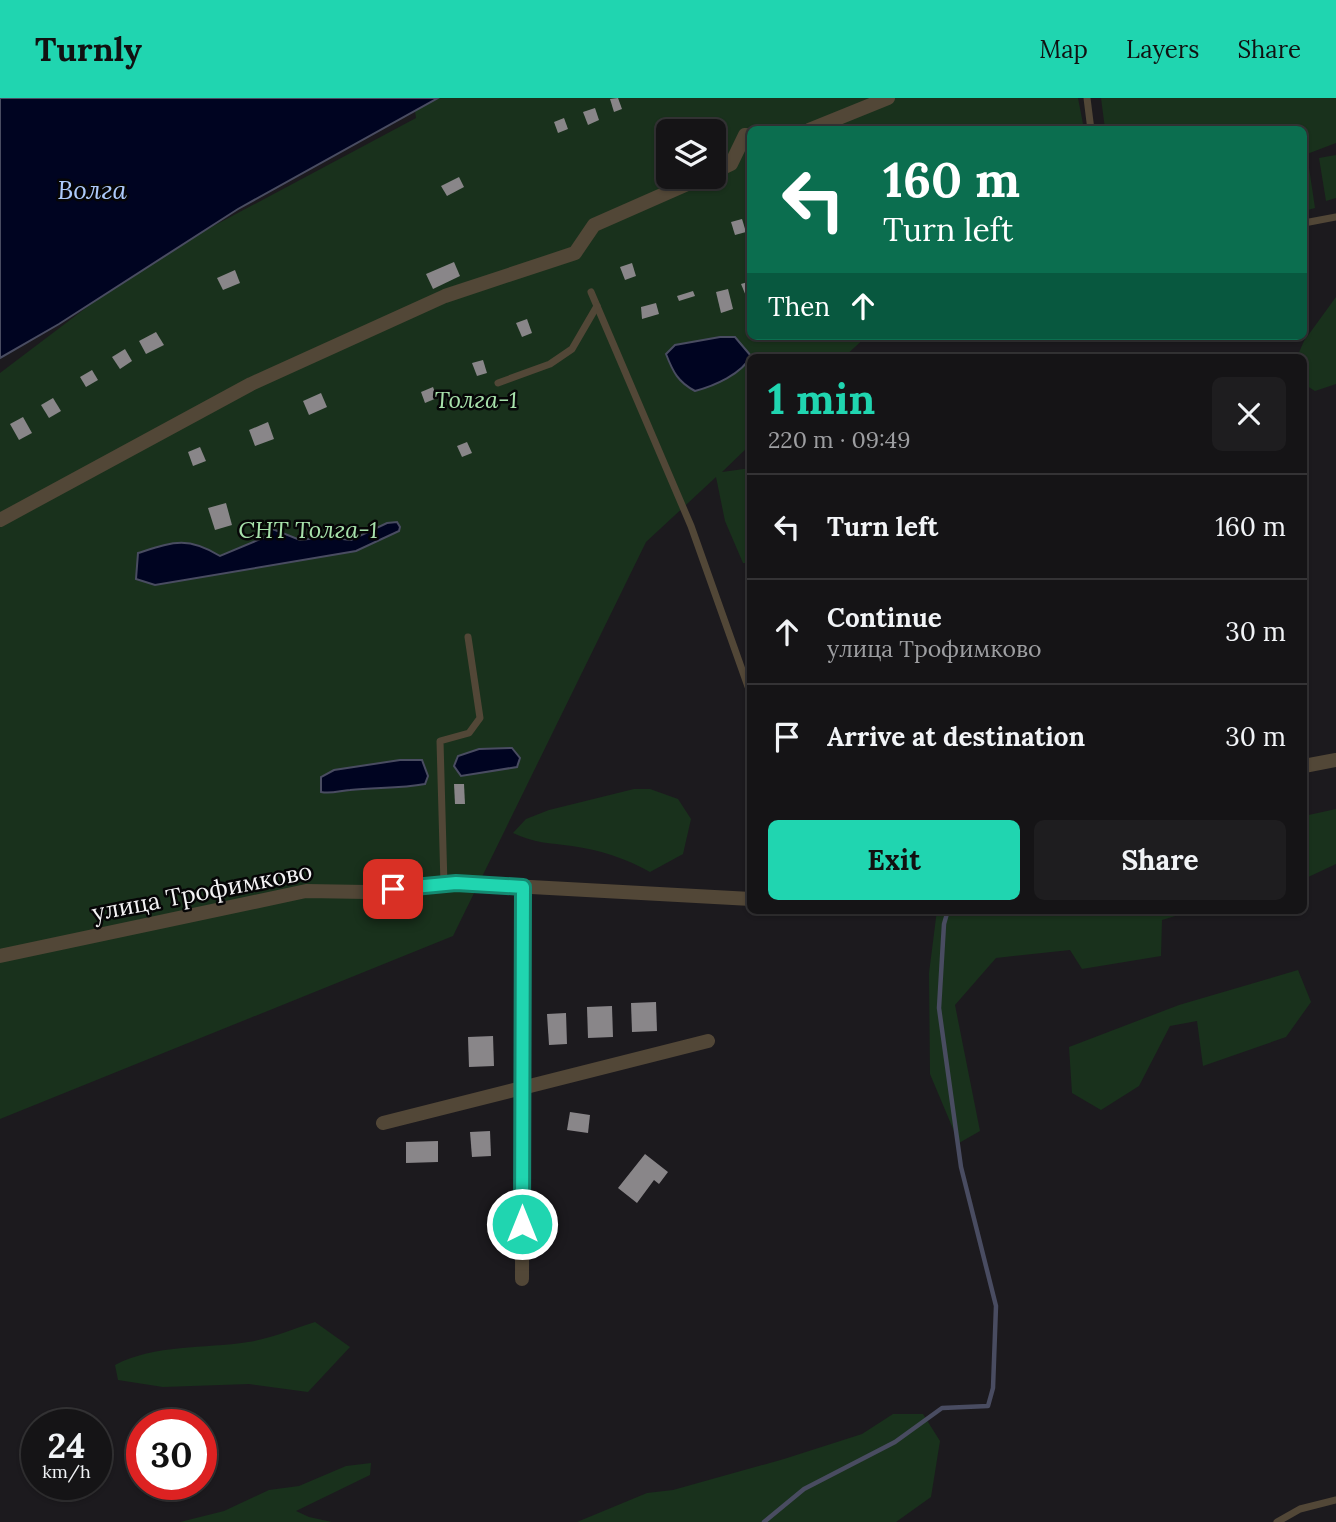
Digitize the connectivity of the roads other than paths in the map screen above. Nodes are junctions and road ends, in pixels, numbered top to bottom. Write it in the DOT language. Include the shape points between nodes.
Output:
graph roads {
  1 [pos="888,98"];
  2 [pos="1087,98"];
  3 [pos="819,126"];
  4 [pos="1090,126"];
  5 [pos="747,135"];
  6 [pos="726,167"];
  7 [pos="676,189"];
  8 [pos="1336,217"];
  9 [pos="1307,222"];
  10 [pos="591,292"];
  11 [pos="597,306"];
  12 [pos="498,383"];
  13 [pos="0,520"];
  14 [pos="468,637"];
  15 [pos="747,684"];
  16 [pos="1336,760"];
  17 [pos="1307,765"];
  18 [pos="450,884"];
  19 [pos="523,887"];
  20 [pos="747,899"];
  21 [pos="0,956"];
  22 [pos="708,1041"];
  23 [pos="523,1088"];
  24 [pos="383,1123"];
  25 [pos="522,1279"];
  26 [pos="1336,1500"];
  27 [pos="1277,1522"];
  1 -- 3 [label="street"];
  2 -- 4 [label="lane"];
  5 -- 6 [label="street"];
  7 -- 13 [label="street" via="594,225 575,253 445,296 251,384"];
  8 -- 9 [label="lane"];
  10 -- 11 [label="lane"];
  11 -- 12 [label="lane" via="572,349 550,364"];
  11 -- 15 [label="lane" via="691,526"];
  14 -- 18 [label="lane" via="480,718 469,733 440,741"];
  16 -- 17 [label="street"];
  18 -- 19 [label="street, улица Трофимково"];
  18 -- 21 [label="street, улица Трофимково" via="367,892 306,891"];
  19 -- 20 [label="street, улица Трофимково"];
  19 -- 23 [label="street"];
  22 -- 23 [label="street"];
  23 -- 24 [label="street"];
  23 -- 25 [label="street"];
  26 -- 27 [label="lane" via="1300,1509"];
}
